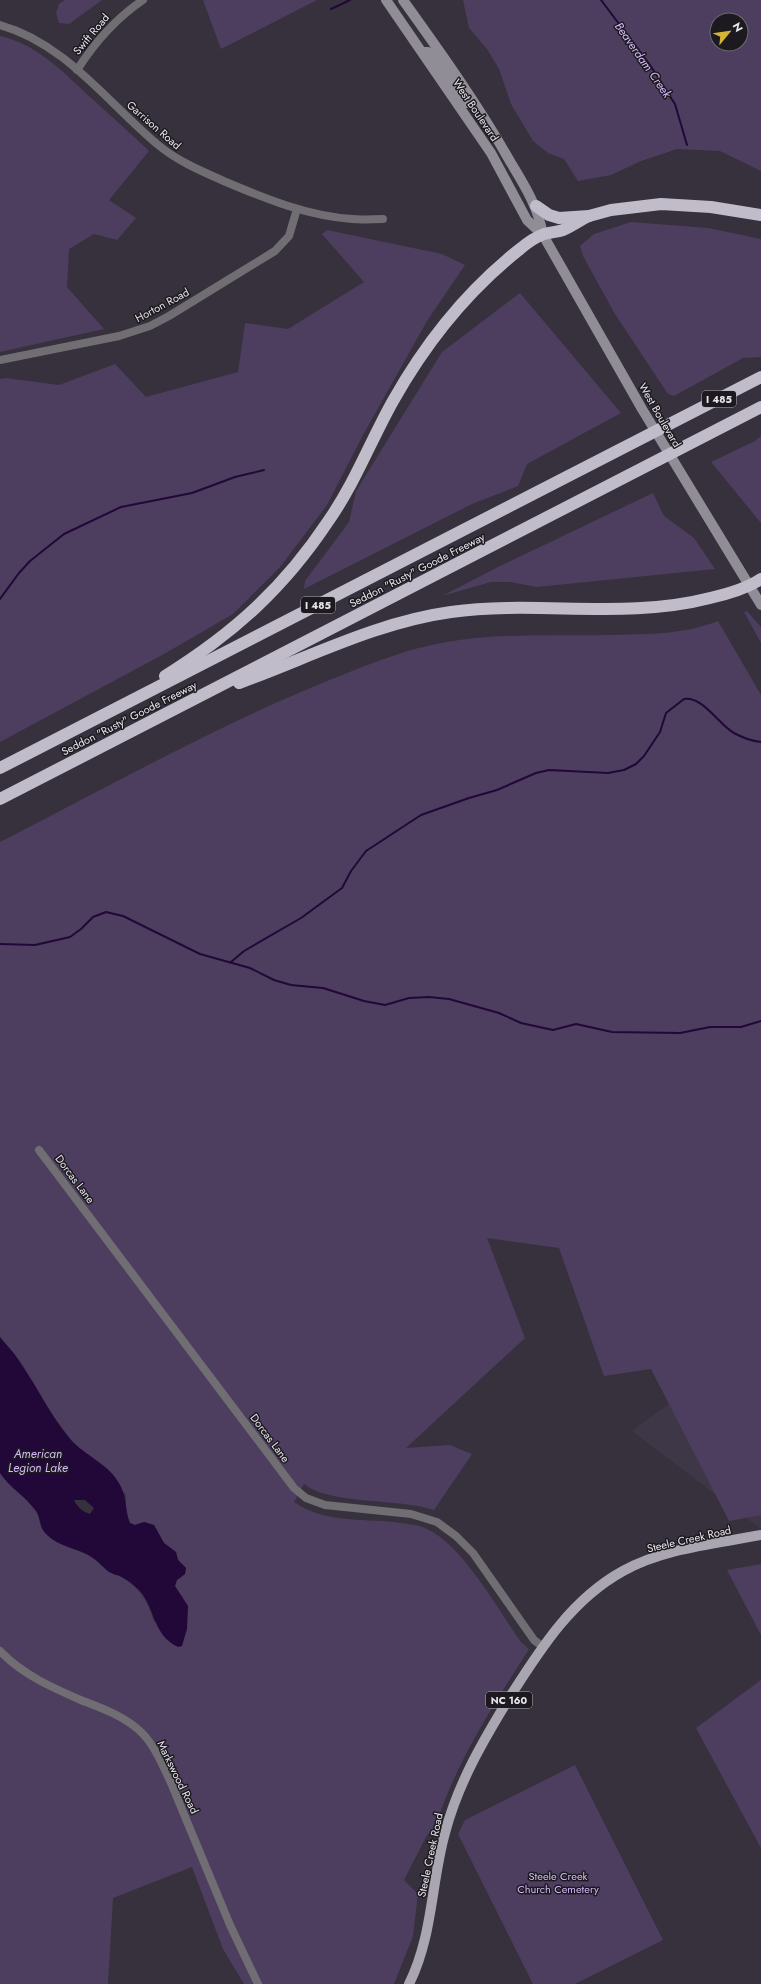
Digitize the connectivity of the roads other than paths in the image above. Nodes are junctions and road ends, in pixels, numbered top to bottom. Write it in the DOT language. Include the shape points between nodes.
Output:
graph roads {
  1 [pos="143,0"];
  2 [pos="387,0"];
  3 [pos="403,0"];
  4 [pos="0,25"];
  5 [pos="436,45"];
  6 [pos="423,52"];
  7 [pos="77,70"];
  8 [pos="494,132"];
  9 [pos="536,206"];
  10 [pos="297,209"];
  11 [pos="761,215"];
  12 [pos="589,216"];
  13 [pos="383,219"];
  14 [pos="543,234"];
  15 [pos="0,360"];
  16 [pos="761,377"];
  17 [pos="761,407"];
  18 [pos="761,579"];
  19 [pos="749,587"];
  20 [pos="761,605"];
  21 [pos="188,702"];
  22 [pos="80,727"];
  23 [pos="0,768"];
  24 [pos="0,799"];
  25 [pos="39,1150"];
  26 [pos="761,1535"];
  27 [pos="543,1647"];
  28 [pos="0,1651"];
  29 [pos="258,1984"];
  30 [pos="410,1984"];
  1 -- 7 [label="street, Swift Road" via="101,36"];
  2 -- 5 [label="street" via="404,14 424,42"];
  2 -- 6 [label="street, West Boulevard"];
  3 -- 5 [label="street, West Boulevard"];
  4 -- 7 [label="street, Garrison Road" via="39,40"];
  5 -- 8 [label="street, West Boulevard"];
  6 -- 8 [label="street" via="428,52 437,60 471,109"];
  6 -- 14 [label="street, West Boulevard" via="491,153 527,220"];
  7 -- 10 [label="street, Garrison Road" via="158,145 176,158 261,197"];
  8 -- 9 [label="street, West Boulevard"];
  9 -- 12 [label="highway" via="559,218"];
  9 -- 14 [label="street, West Boulevard"];
  10 -- 13 [label="street, Garrison Road" via="352,219"];
  10 -- 15 [label="street, Horton Road" via="290,236 275,251 150,326 119,336"];
  11 -- 12 [label="highway" via="711,207 661,204 611,210"];
  12 -- 14 [label="highway" via="563,230"];
  14 -- 19 [label="street, West Boulevard" via="642,409"];
  14 -- 22 [label="highway" via="520,249 490,275 434,337 392,402 330,519 294,568 261,603 202,653"];
  16 -- 22 [label="highway, Seddon \"Rusty\" Goode Freeway / I 485"];
  17 -- 21 [label="highway, Seddon \"Rusty\" Goode Freeway / I 485"];
  18 -- 19 [label="highway"];
  19 -- 20 [label="street, West Boulevard"];
  19 -- 21 [label="highway" via="685,605 652,609 490,608 450,612 403,622 347,640"];
  21 -- 24 [label="highway, Seddon \"Rusty\" Goode Freeway / I 485"];
  22 -- 23 [label="highway, Seddon \"Rusty\" Goode Freeway / I 485"];
  25 -- 27 [label="street, Dorcas Lane" via="294,1488 306,1498 325,1505 411,1514 437,1522 473,1553 534,1640"];
  26 -- 27 [label="main road, Steele Creek Road / NC 160" via="667,1554 640,1562 622,1571 581,1602"];
  27 -- 30 [label="main road, Steele Creek Road / NC 160" via="481,1745 458,1794 442,1846 424,1947"];
  28 -- 29 [label="street, Markswood Road" via="32,1677 121,1718 143,1734 151,1744 168,1776"];
}
